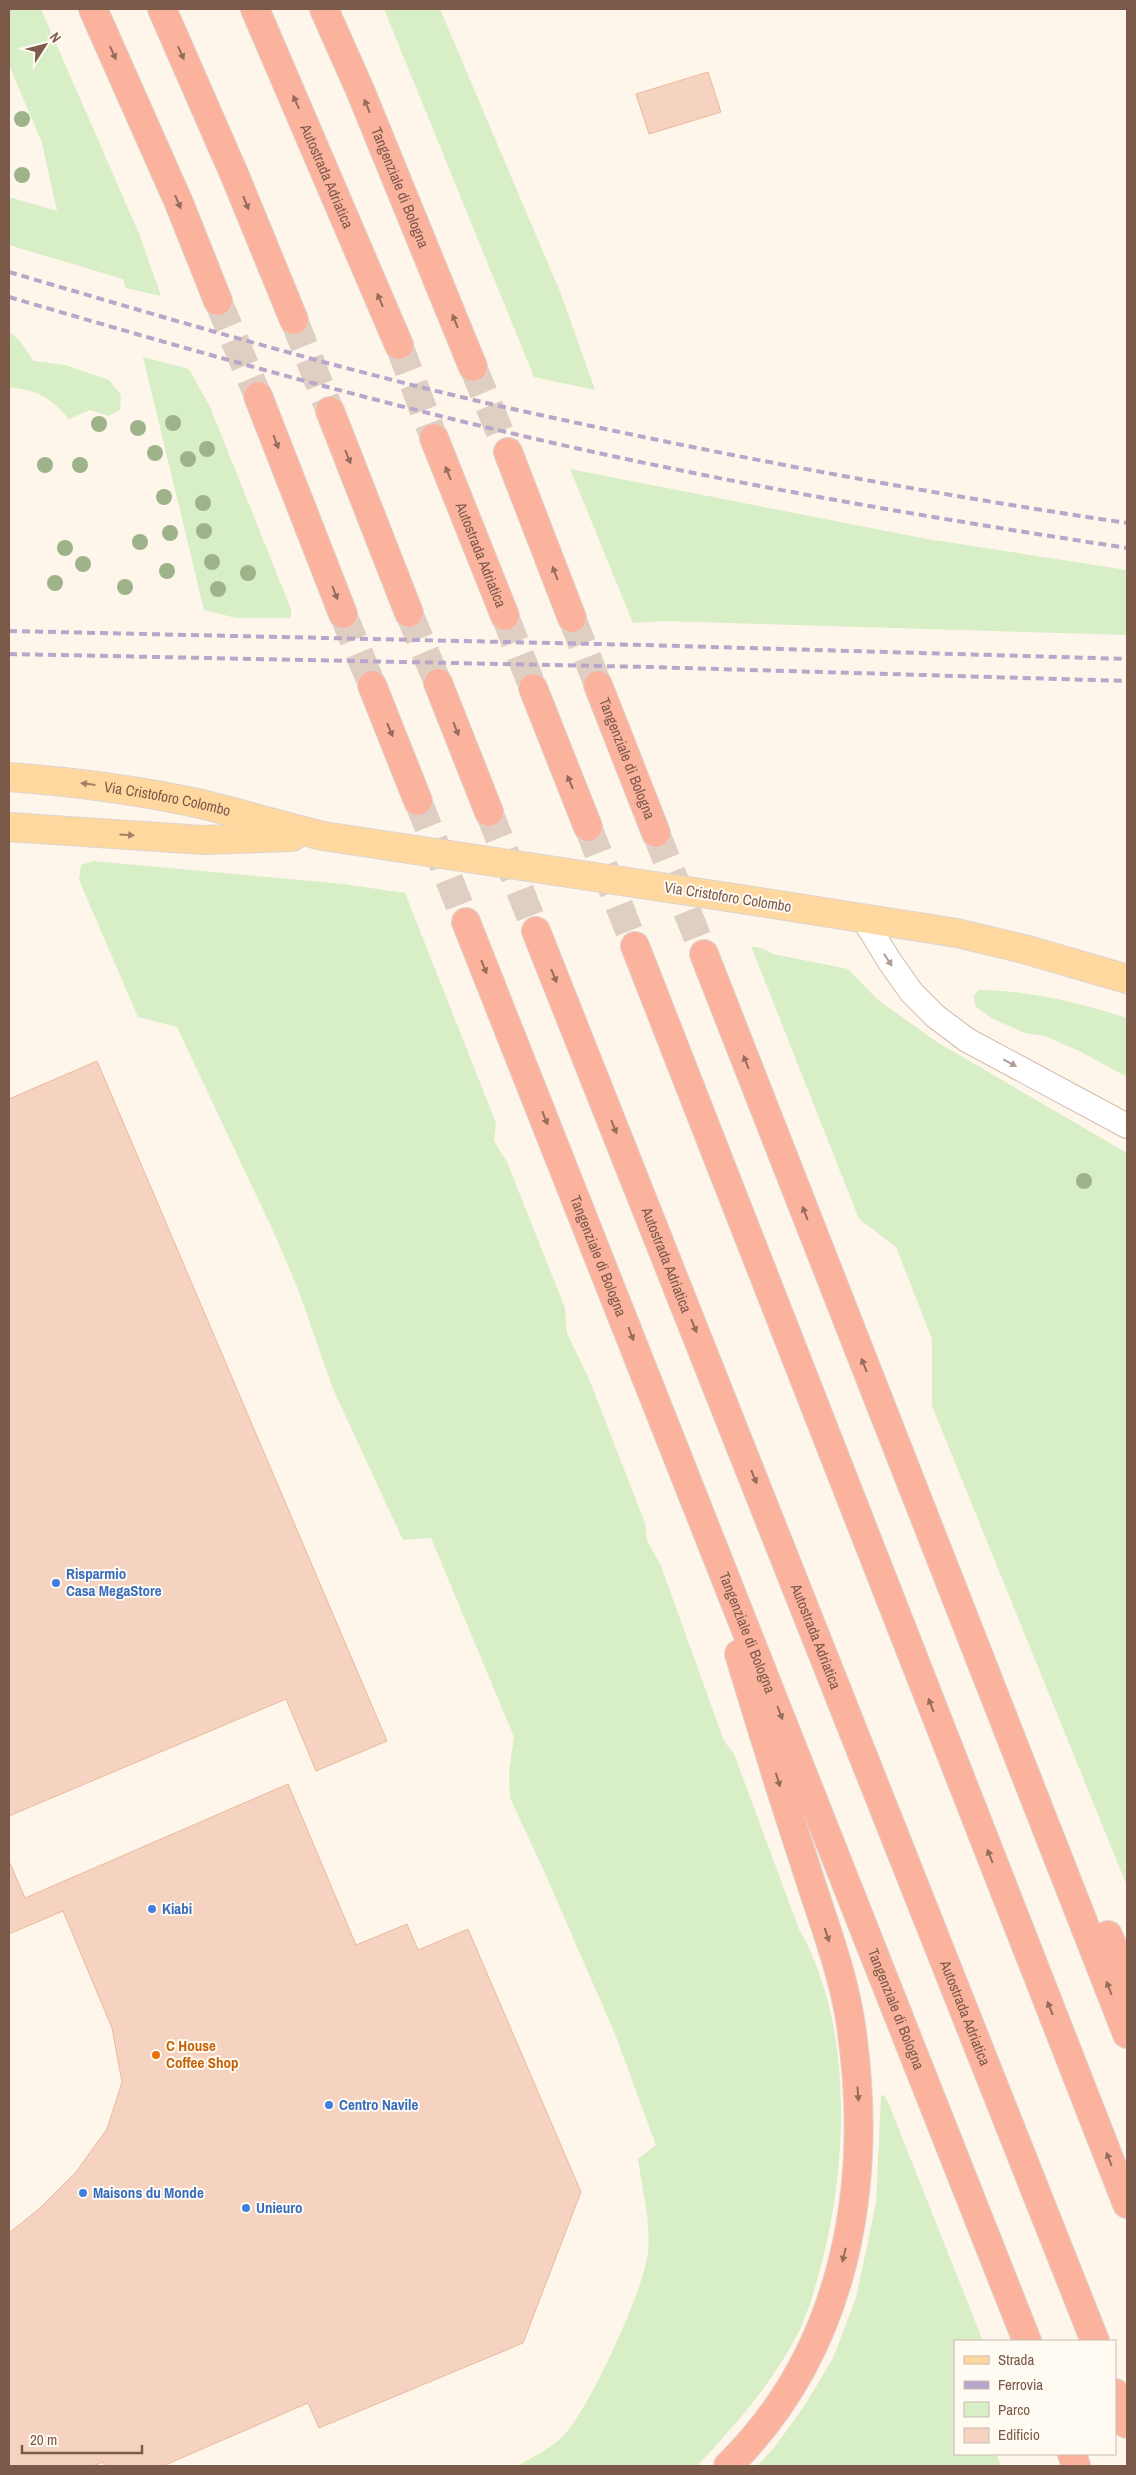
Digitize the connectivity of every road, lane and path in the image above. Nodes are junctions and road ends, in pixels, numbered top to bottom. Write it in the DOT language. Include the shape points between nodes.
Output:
graph roads {
  1 [pos="93,9"];
  2 [pos="162,9"];
  3 [pos="255,9"];
  4 [pos="324,9"];
  5 [pos="218,301"];
  6 [pos="294,320"];
  7 [pos="399,345"];
  8 [pos="473,367"];
  9 [pos="258,396"];
  10 [pos="330,412"];
  11 [pos="434,438"];
  12 [pos="508,452"];
  13 [pos="409,613"];
  14 [pos="343,614"];
  15 [pos="505,616"];
  16 [pos="572,618"];
  17 [pos="438,683"];
  18 [pos="372,685"];
  19 [pos="598,685"];
  20 [pos="534,688"];
  21 [pos="9,777"];
  22 [pos="418,801"];
  23 [pos="489,812"];
  24 [pos="9,827"];
  25 [pos="588,828"];
  26 [pos="656,833"];
  27 [pos="323,836"];
  28 [pos="863,918"];
  29 [pos="466,922"];
  30 [pos="536,930"];
  31 [pos="635,946"];
  32 [pos="704,954"];
  33 [pos="1127,980"];
  34 [pos="1127,1126"];
  35 [pos="878,1398"];
  36 [pos="670,1433"];
  37 [pos="1127,1980"];
  38 [pos="1127,2034"];
  39 [pos="1127,2204"];
  40 [pos="1027,2340"];
  41 [pos="1094,2340"];
  42 [pos="1116,2395"];
  43 [pos="1127,2424"];
  44 [pos="728,2466"];
  1 -- 5 [label="highway, one-way" via="179,203"];
  2 -- 6 [label="highway, one-way"];
  7 -- 3 [label="highway, Autostrada Adriatica, one-way"];
  8 -- 4 [label="highway, Tangenziale di Bologna, one-way"];
  9 -- 14 [label="highway, one-way"];
  10 -- 13 [label="highway, one-way"];
  15 -- 11 [label="highway, Autostrada Adriatica, one-way"];
  16 -- 12 [label="highway, one-way"];
  17 -- 23 [label="highway, one-way"];
  18 -- 22 [label="highway, one-way"];
  19 -- 26 [label="highway, Tangenziale di Bologna"];
  25 -- 20 [label="highway, one-way"];
  27 -- 21 [label="main road, Via Cristoforo Colombo, one-way" via="202,804 149,794"];
  24 -- 27 [label="main road, Via Cristoforo Colombo, one-way" via="203,840"];
  27 -- 28 [label="main road, Via Cristoforo Colombo, bridge"];
  28 -- 33 [label="main road, Via Cristoforo Colombo" via="1015,946"];
  28 -- 34 [label="lane, one-way" via="912,993 935,1016 967,1040"];
  29 -- 36 [label="highway, Tangenziale di Bologna, one-way"];
  30 -- 41 [label="highway, Autostrada Adriatica, one-way"];
  39 -- 31 [label="highway, one-way"];
  35 -- 32 [label="highway, one-way"];
  35 -- 37 [label="highway"];
  38 -- 35 [label="highway, one-way"];
  36 -- 40 [label="highway, Tangenziale di Bologna, one-way"];
  36 -- 44 [label="highway, one-way" via="836,1960 850,2019 858,2096 858,2173 849,2237 831,2304 818,2339 788,2392 750,2443"];
  42 -- 43 [label="highway"];
}
